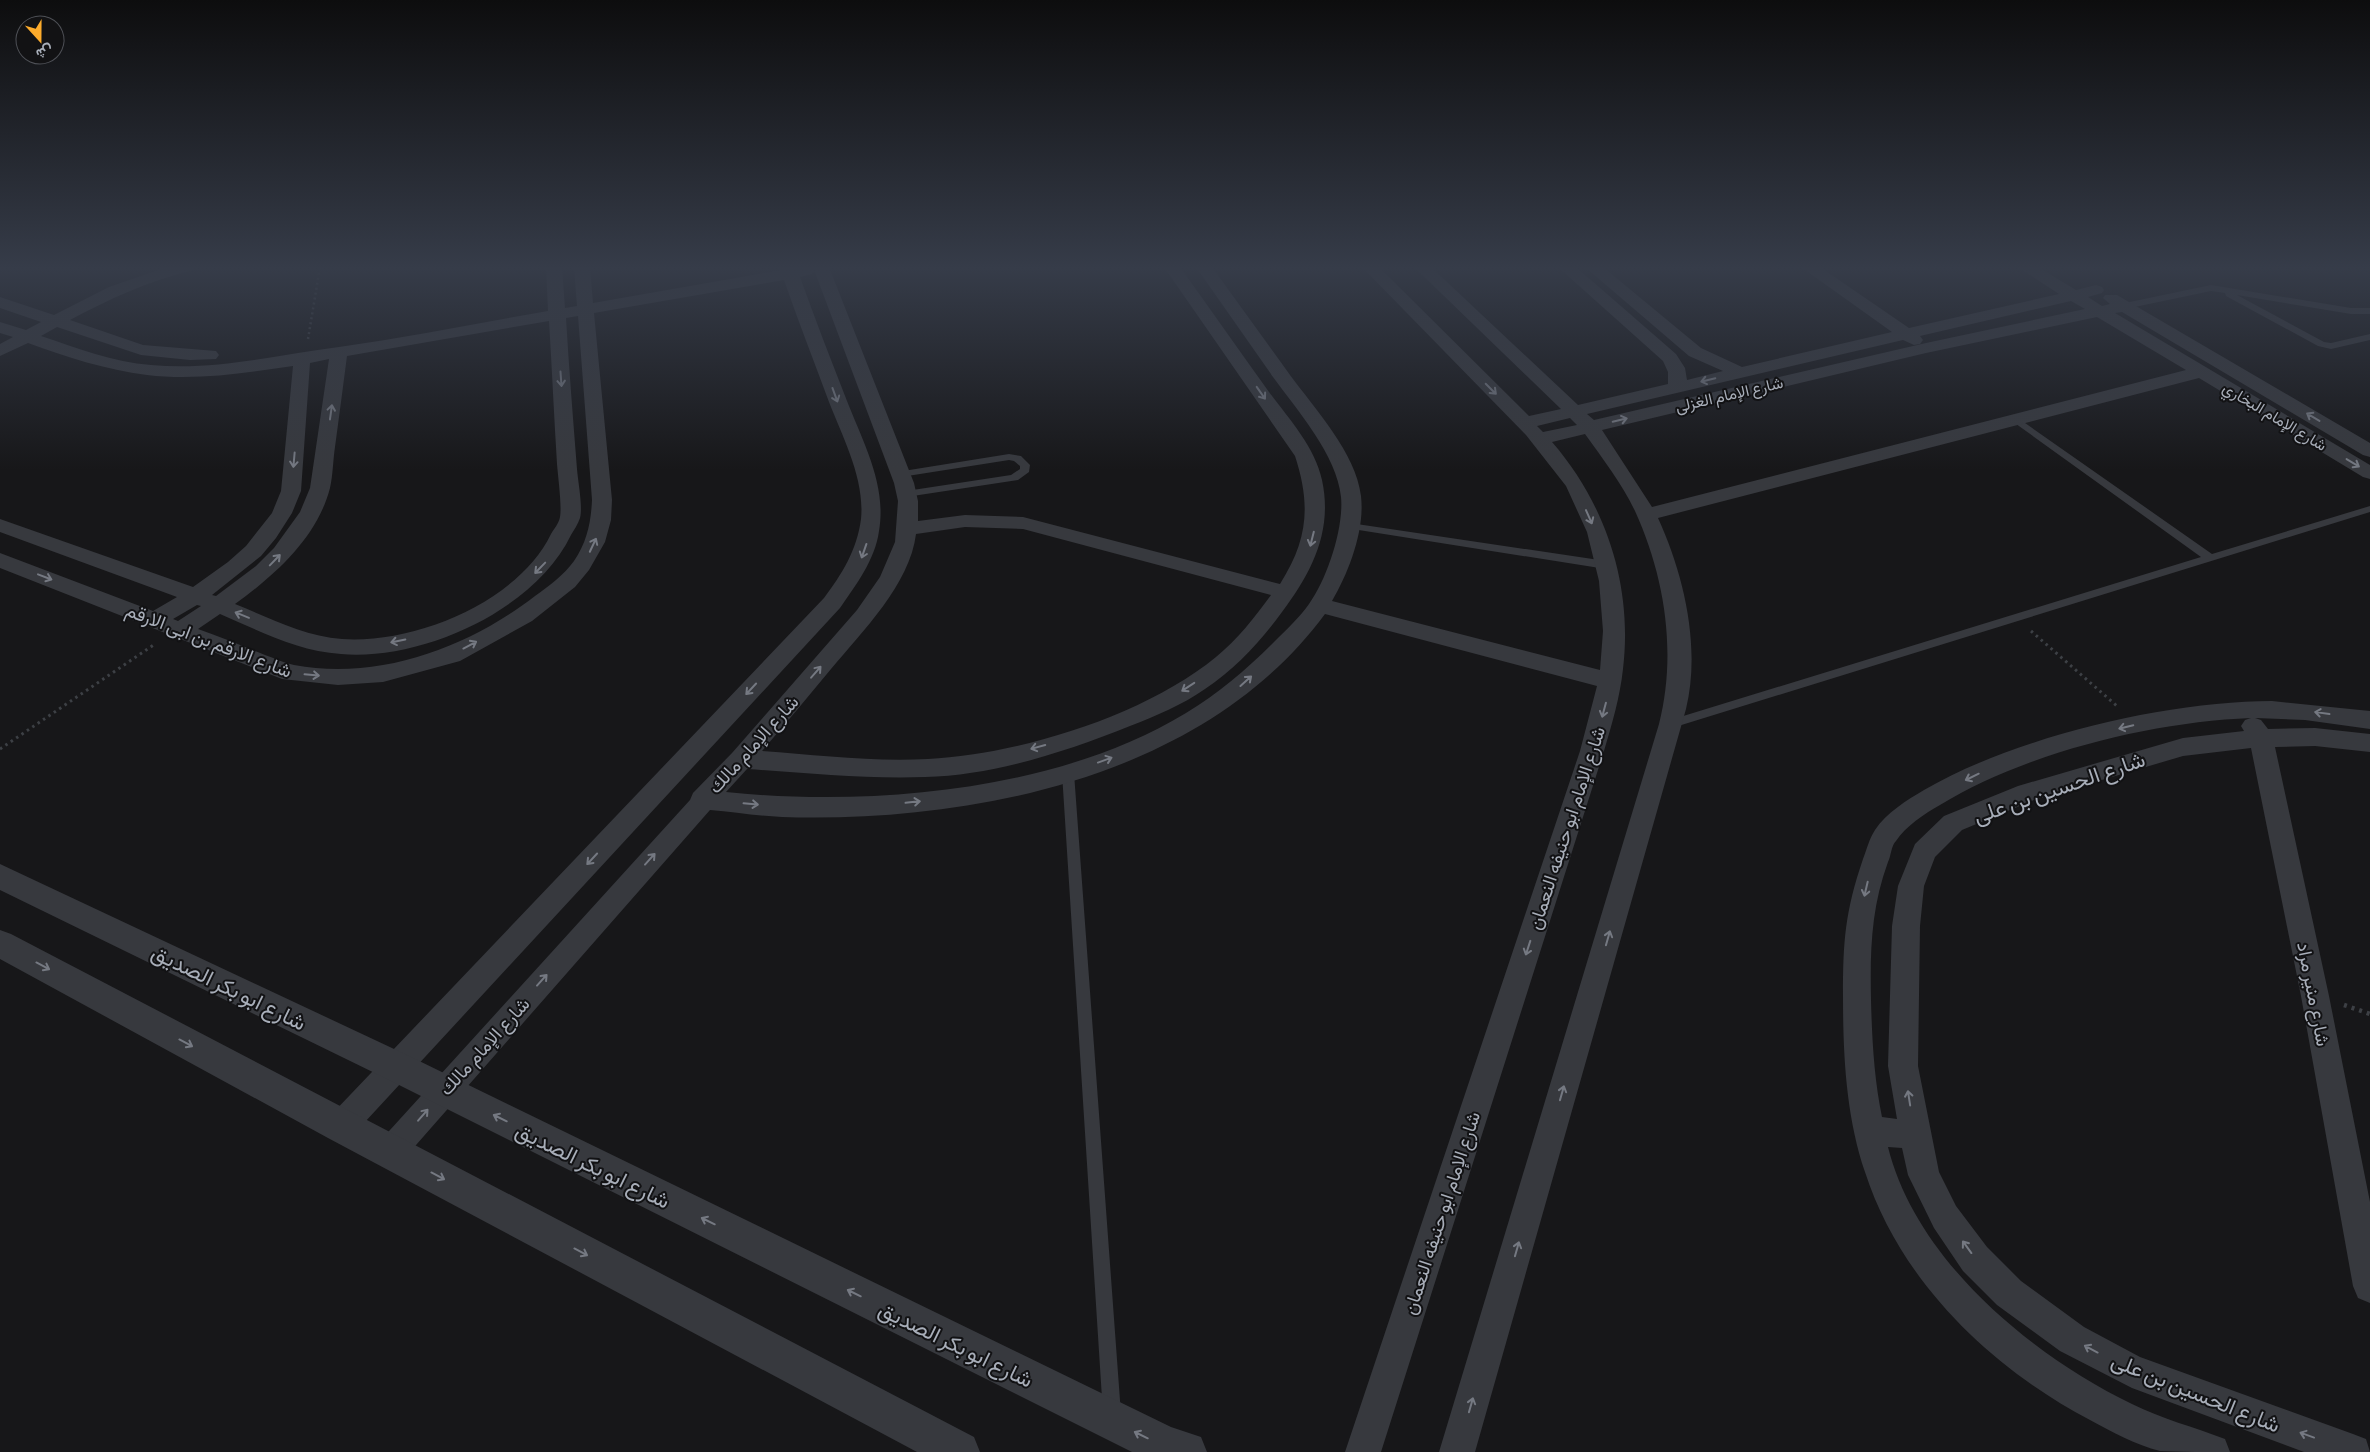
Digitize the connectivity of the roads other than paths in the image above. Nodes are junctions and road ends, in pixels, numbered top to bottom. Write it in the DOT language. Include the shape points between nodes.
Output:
graph roads {
  1 [pos="19,335"];
  2 [pos="32,335"];
  3 [pos="98,335"];
  4 [pos="392,335"];
  5 [pos="420,335"];
  6 [pos="558,335"];
  7 [pos="589,335"];
  8 [pos="813,335"];
  9 [pos="847,335"];
  10 [pos="1220,335"];
  11 [pos="1252,335"];
  12 [pos="1437,335"];
  13 [pos="1493,335"];
  14 [pos="1643,335"];
  15 [pos="1675,335"];
  16 [pos="1903,335"];
  17 [pos="1907,335"];
  18 [pos="1990,335"];
  19 [pos="2138,335"];
  20 [pos="2174,335"];
  21 [pos="2304,335"];
  22 [pos="28,337"];
  23 [pos="2370,337"];
  24 [pos="1926,348"];
  25 [pos="305,350"];
  26 [pos="0,351"];
  27 [pos="339,352"];
  28 [pos="2201,372"];
  29 [pos="1740,373"];
  30 [pos="1677,387"];
  31 [pos="2015,418"];
  32 [pos="1582,420"];
  33 [pos="1532,431"];
  34 [pos="599,450"];
  35 [pos="2370,451"];
  36 [pos="566,457"];
  37 [pos="2370,473"];
  38 [pos="904,484"];
  39 [pos="2370,509"];
  40 [pos="1646,515"];
  41 [pos="0,525"];
  42 [pos="1350,526"];
  43 [pos="906,529"];
  44 [pos="2210,558"];
  45 [pos="0,560"];
  46 [pos="1606,564"];
  47 [pos="1286,592"];
  48 [pos="196,596"];
  49 [pos="1320,605"];
  50 [pos="217,606"];
  51 [pos="155,620"];
  52 [pos="179,629"];
  53 [pos="1610,681"];
  54 [pos="2238,710"];
  55 [pos="2370,720"];
  56 [pos="2148,722"];
  57 [pos="1671,724"];
  58 [pos="2261,738"];
  59 [pos="2370,743"];
  60 [pos="2183,747"];
  61 [pos="741,759"];
  62 [pos="1068,773"];
  63 [pos="702,800"];
  64 [pos="0,876"];
  65 [pos="0,942"];
  66 [pos="397,1067"];
  67 [pos="444,1091"];
  68 [pos="341,1126"];
  69 [pos="1869,1130"];
  70 [pos="1915,1135"];
  71 [pos="391,1151"];
  72 [pos="2370,1286"];
  73 [pos="1113,1421"];
  74 [pos="959,1452"];
  75 [pos="1186,1452"];
  76 [pos="1362,1452"];
  77 [pos="1457,1452"];
  78 [pos="2212,1452"];
  79 [pos="2353,1452"];
  1 -- 22 [label="street"];
  2 -- 22 [label="street"];
  3 -- 25 [label="street" via="141,350 164,354"];
  4 -- 25 [label="street"];
  5 -- 27 [label="street"];
  6 -- 36 [label="street, شارع الارقم بن ابى الارقم, one-way"];
  7 -- 34 [label="street, شارع الارقم بن ابى الارقم"];
  8 -- 66 [label="street, شارع الإمام مالك, one-way" via="864,471 871,511 862,556 849,579 832,603"];
  9 -- 38 [label="street, شارع الإمام مالك"];
  10 -- 47 [label="street, one-way" via="1305,456 1314,477 1317,515 1311,546"];
  11 -- 42 [label="street" via="1334,450 1351,495"];
  12 -- 33 [label="street, شارع الإمام ابو حنيفه النعمان, one-way"];
  13 -- 32 [label="street"];
  14 -- 30 [label="street" via="1676,367"];
  15 -- 29 [label="street" via="1695,352"];
  16 -- 29 [label="street, شارع الإمام الغزلى"];
  17 -- 24 [label="street"];
  18 -- 24 [label="street, شارع الإمام الغزلى"];
  19 -- 28 [label="street, شارع الإمام البخاري"];
  35 -- 20 [label="street, شارع الإمام البخاري, one-way"];
  21 -- 23 [label="lane" via="2331,346"];
  22 -- 25 [label="street" via="100,361 161,371 237,368"];
  22 -- 26 [label="street"];
  32 -- 24 [label="street, شارع الإمام الغزلى, one-way"];
  25 -- 27 [label="street"];
  25 -- 48 [label="street, one-way" via="291,491 286,508 260,544"];
  50 -- 27 [label="street, one-way" via="270,565 295,538 315,506"];
  28 -- 31 [label="street"];
  28 -- 37 [label="street, شارع الإمام البخاري, one-way"];
  29 -- 30 [label="street, شارع الإمام الغزلى, one-way"];
  30 -- 32 [label="street, شارع الإمام الغزلى"];
  31 -- 40 [label="street"];
  31 -- 44 [label="lane"];
  32 -- 33 [label="street, شارع الإمام الغزلى"];
  32 -- 40 [label="street"];
  33 -- 46 [label="street, شارع الإمام ابو حنيفه النعمان, one-way" via="1563,467 1581,498"];
  34 -- 36 [label="street"];
  52 -- 34 [label="street, شارع الارقم بن ابى الارقم, one-way" via="290,673 338,677 384,674 452,654 524,616 567,582 582,565 595,542 601,520"];
  36 -- 50 [label="street, شارع الارقم بن ابى الارقم, one-way" via="570,517 564,536 532,576 505,599 469,619 428,635 384,644 343,646 307,642"];
  38 -- 38 [label="lane" via="1014,478 1025,470 1025,466 1016,458 1009,457"];
  38 -- 43 [label="street, شارع الإمام مالك"];
  39 -- 44 [label="lane"];
  40 -- 57 [label="street" via="1668,575 1679,644 1680,687"];
  41 -- 48 [label="street, شارع الارقم بن ابى الارقم"];
  42 -- 46 [label="lane"];
  42 -- 49 [label="street" via="1344,551"];
  43 -- 47 [label="street" via="965,521 1023,523"];
  61 -- 43 [label="street, شارع الإمام مالك, one-way" via="865,615 890,578 905,542"];
  44 -- 57 [label="lane"];
  45 -- 51 [label="street, شارع الارقم بن ابى الارقم, one-way"];
  46 -- 53 [label="street, شارع الإمام ابو حنيفه النعمان" via="1614,625"];
  47 -- 61 [label="street, one-way" via="1256,630 1217,668 1167,701 1076,737 990,761 927,768 848,767"];
  48 -- 50 [label="street, شارع الارقم بن ابى الارقم"];
  48 -- 51 [label="street"];
  49 -- 53 [label="street"];
  62 -- 49 [label="street, one-way" via="1134,749 1178,728 1235,691 1288,644"];
  50 -- 52 [label="street"];
  51 -- 52 [label="street, شارع الارقم بن ابى الارقم"];
  53 -- 76 [label="street, شارع الإمام ابو حنيفه النعمان, one-way" via="1592,751"];
  55 -- 54 [label="street, شارع الحسين بن على, one-way" via="2296,709"];
  54 -- 56 [label="street, شارع الحسين بن على"];
  54 -- 58 [label="street, شارع منير مراد"];
  56 -- 60 [label="street"];
  56 -- 69 [label="street, شارع الحسين بن على, one-way" via="2071,741 1982,772 1920,802 1885,835 1868,882 1857,929 1857,1054"];
  77 -- 57 [label="street, one-way"];
  58 -- 59 [label="street, شارع الحسين بن على" via="2315,737"];
  58 -- 60 [label="street, شارع الحسين بن على"];
  58 -- 72 [label="street, شارع منير مراد" via="2315,996"];
  70 -- 60 [label="street, شارع الحسين بن على, one-way" via="1904,1066 1906,926 1911,886 1924,851 1953,823 2103,769"];
  61 -- 63 [label="street, شارع الإمام مالك"];
  63 -- 62 [label="street, one-way" via="792,807 879,806 976,795"];
  62 -- 73 [label="lane"];
  67 -- 63 [label="street, شارع الإمام مالك, one-way"];
  64 -- 66 [label="street, شارع ابو بكر الصديق"];
  65 -- 68 [label="street, one-way"];
  66 -- 67 [label="street, شارع ابو بكر الصديق"];
  66 -- 68 [label="street, شارع الإمام مالك"];
  71 -- 67 [label="street, شارع الإمام مالك, one-way"];
  73 -- 67 [label="street, شارع ابو بكر الصديق, one-way"];
  68 -- 71 [label="street"];
  69 -- 70 [label="street"];
  69 -- 78 [label="street, شارع الحسين بن على" via="1881,1177 1905,1226 1940,1276 1984,1323 2026,1359 2072,1391 2121,1417"];
  79 -- 70 [label="street, شارع الحسين بن على, one-way" via="2132,1371 2072,1339 2009,1293 1975,1259 1945,1217 1924,1175"];
  71 -- 74 [label="street, one-way"];
  75 -- 73 [label="street, شارع ابو بكر الصديق, one-way" via="1166,1448"];
}
